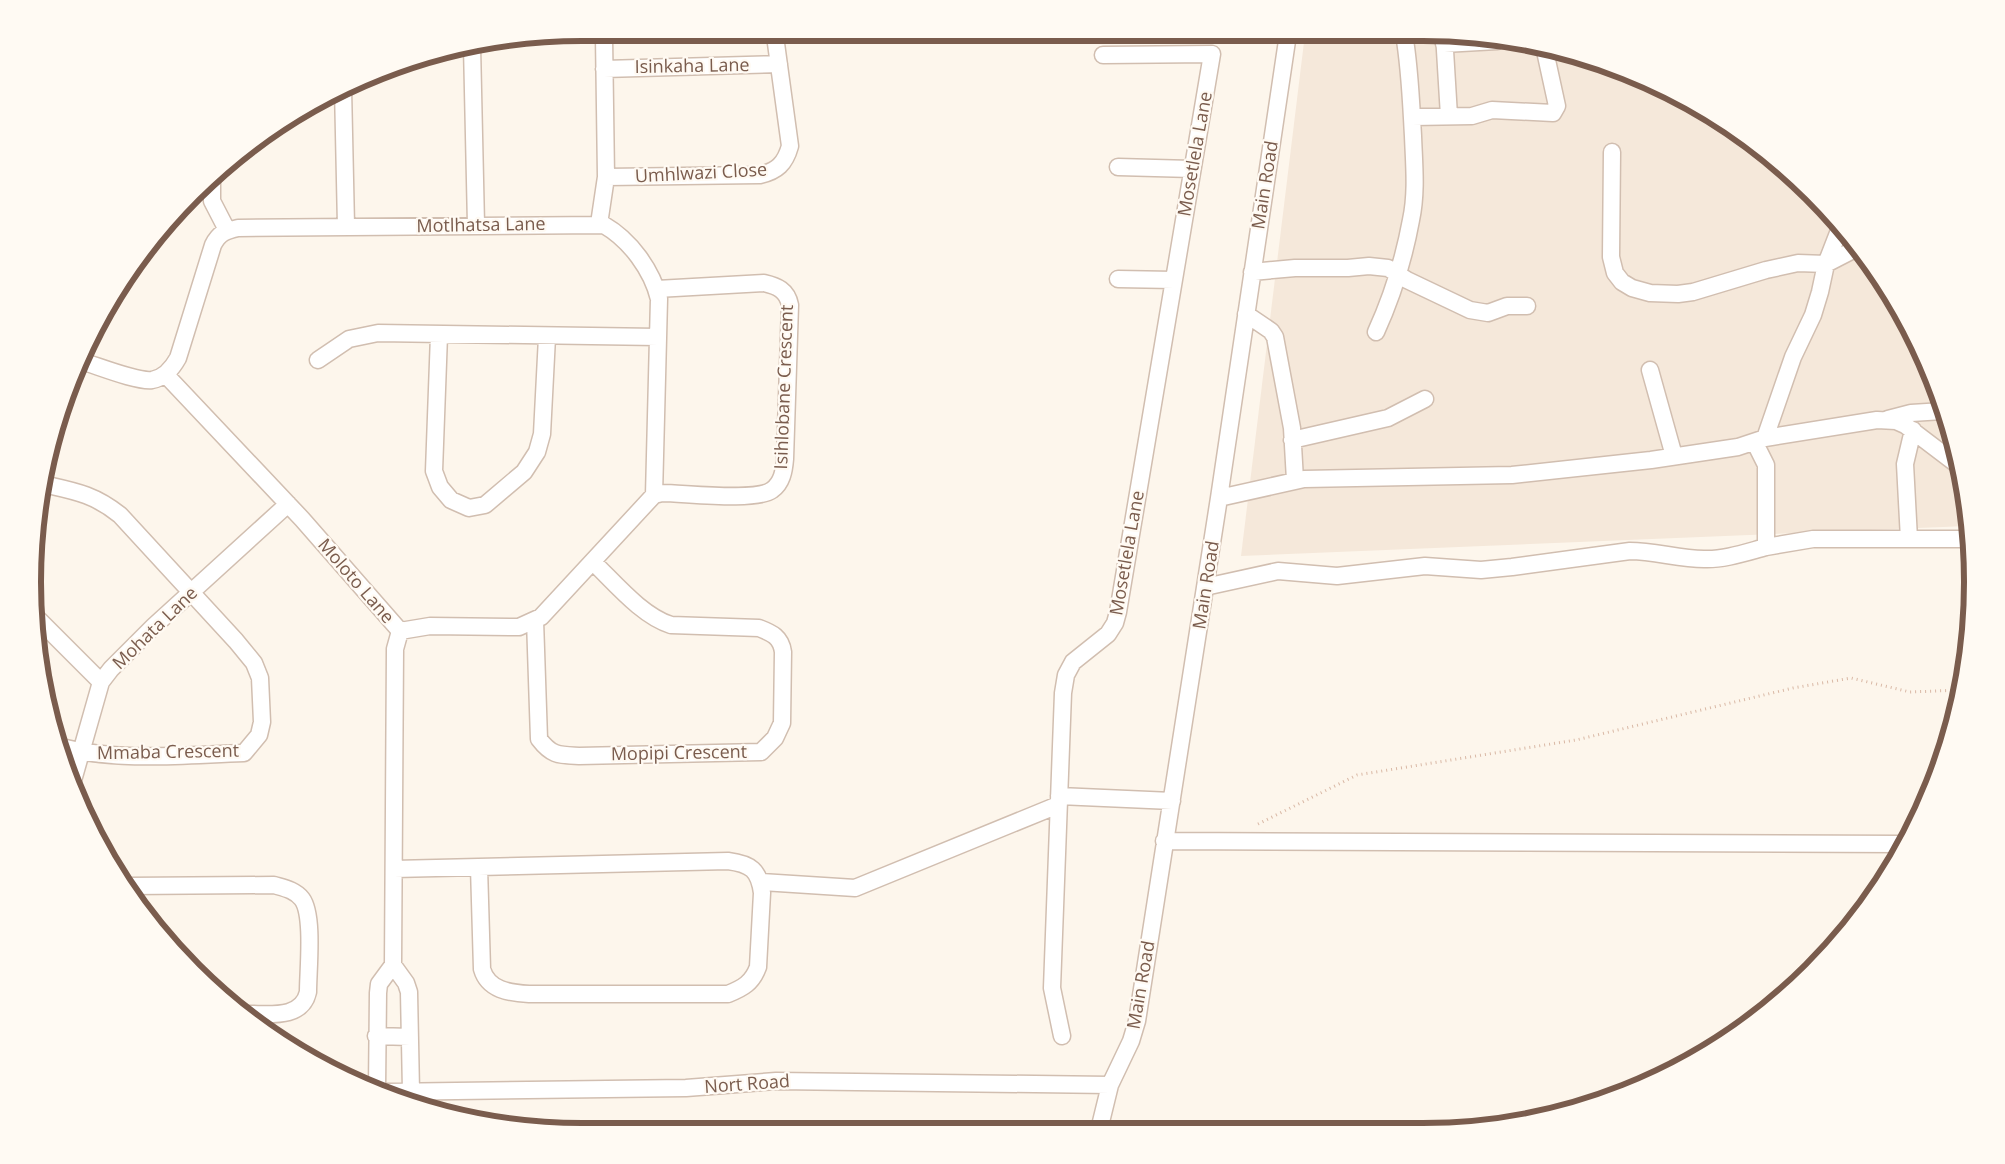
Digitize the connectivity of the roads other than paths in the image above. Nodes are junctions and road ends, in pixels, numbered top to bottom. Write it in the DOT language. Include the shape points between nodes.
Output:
graph roads {
  1 [pos="604,41"];
  2 [pos="776,41"];
  3 [pos="1287,41"];
  4 [pos="1405,41"];
  5 [pos="1444,42"];
  6 [pos="472,53"];
  7 [pos="1103,55"];
  8 [pos="1546,56"];
  9 [pos="779,64"];
  10 [pos="604,68"];
  11 [pos="343,97"];
  12 [pos="1449,116"];
  13 [pos="1412,117"];
  14 [pos="1612,152"];
  15 [pos="1118,167"];
  16 [pos="1192,169"];
  17 [pos="606,177"];
  18 [pos="212,188"];
  19 [pos="599,224"];
  20 [pos="476,225"];
  21 [pos="346,226"];
  22 [pos="228,230"];
  23 [pos="1837,235"];
  24 [pos="1850,251"];
  25 [pos="1826,264"];
  26 [pos="1252,272"];
  27 [pos="1397,273"];
  28 [pos="1118,279"];
  29 [pos="1174,280"];
  30 [pos="657,289"];
  31 [pos="1528,306"];
  32 [pos="1246,314"];
  33 [pos="1376,332"];
  34 [pos="439,334"];
  35 [pos="547,337"];
  36 [pos="658,337"];
  37 [pos="318,360"];
  38 [pos="88,363"];
  39 [pos="1650,370"];
  40 [pos="165,374"];
  41 [pos="1425,399"];
  42 [pos="1936,411"];
  43 [pos="1888,420"];
  44 [pos="1913,430"];
  45 [pos="1292,440"];
  46 [pos="1760,440"];
  47 [pos="1674,456"];
  48 [pos="1949,458"];
  49 [pos="1295,480"];
  50 [pos="50,486"];
  51 [pos="654,495"];
  52 [pos="1219,498"];
  53 [pos="288,504"];
  54 [pos="1909,539"];
  55 [pos="1962,539"];
  56 [pos="1766,547"];
  57 [pos="593,562"];
  58 [pos="1205,587"];
  59 [pos="190,593"];
  60 [pos="535,620"];
  61 [pos="43,624"];
  62 [pos="400,632"];
  63 [pos="101,682"];
  64 [pos="68,749"];
  65 [pos="80,752"];
  66 [pos="75,771"];
  67 [pos="1059,800"];
  68 [pos="1172,801"];
  69 [pos="1164,840"];
  70 [pos="1895,844"];
  71 [pos="479,867"];
  72 [pos="394,869"];
  73 [pos="761,882"];
  74 [pos="135,886"];
  75 [pos="393,965"];
  76 [pos="257,1014"];
  77 [pos="376,1036"];
  78 [pos="1062,1036"];
  79 [pos="410,1037"];
  80 [pos="378,1083"];
  81 [pos="1110,1085"];
  82 [pos="401,1091"];
  83 [pos="411,1091"];
  84 [pos="1100,1123"];
  1 -- 10 [label="street"];
  2 -- 9 [label="street, Umhlwazi Close"];
  3 -- 26 [label="street, Main Road"];
  4 -- 13 [label="street"];
  5 -- 12 [label="street"];
  6 -- 20 [label="street"];
  7 -- 16 [label="street, Mosetlela Lane" via="1212,54"];
  8 -- 12 [label="street" via="1557,106 1553,113 1492,110 1472,116"];
  9 -- 10 [label="street, Isinkaha Lane"];
  9 -- 17 [label="street, Umhlwazi Close" via="790,146 787,156 772,172"];
  10 -- 17 [label="street"];
  11 -- 21 [label="street"];
  12 -- 13 [label="street"];
  13 -- 27 [label="street" via="1415,178 1412,220"];
  14 -- 25 [label="street" via="1611,257 1615,273 1632,288 1669,294 1693,292 1782,266 1809,262"];
  15 -- 16 [label="street"];
  16 -- 29 [label="street, Mosetlela Lane"];
  17 -- 19 [label="street"];
  18 -- 22 [label="street" via="212,200"];
  19 -- 20 [label="street, Motlhatsa Lane"];
  19 -- 30 [label="street" via="612,230 633,250"];
  20 -- 21 [label="street, Motlhatsa Lane"];
  21 -- 22 [label="street, Motlhatsa Lane"];
  22 -- 40 [label="street" via="220,233 213,245 178,358"];
  23 -- 25 [label="street"];
  24 -- 25 [label="street"];
  25 -- 46 [label="street" via="1813,315"];
  26 -- 27 [label="street" via="1369,266 1388,268"];
  26 -- 32 [label="street, Main Road"];
  27 -- 31 [label="street" via="1470,310 1488,313 1508,306"];
  27 -- 33 [label="street" via="1389,304"];
  28 -- 29 [label="street"];
  29 -- 67 [label="street, Mosetlela Lane" via="1115,623 1108,634 1073,662 1066,675"];
  30 -- 36 [label="street"];
  30 -- 51 [label="street, Isihlobane Crescent" via="764,283 781,289 790,304 785,459 779,482 765,494 751,496"];
  32 -- 45 [label="street" via="1275,337"];
  32 -- 52 [label="street, Main Road"];
  34 -- 35 [label="street"];
  34 -- 35 [label="street" via="434,471 440,487 451,500 469,508 485,505 524,472 537,452 542,434"];
  34 -- 37 [label="street" via="378,333 349,339"];
  35 -- 36 [label="street"];
  36 -- 51 [label="street"];
  38 -- 40 [label="street" via="143,380"];
  39 -- 47 [label="street"];
  40 -- 53 [label="street, Moloto Lane"];
  41 -- 45 [label="street" via="1388,418"];
  42 -- 43 [label="street" via="1911,413"];
  43 -- 44 [label="street"];
  43 -- 46 [label="street"];
  44 -- 48 [label="street"];
  44 -- 54 [label="street" via="1905,464"];
  45 -- 49 [label="street"];
  46 -- 47 [label="street" via="1738,447"];
  46 -- 56 [label="street" via="1760,455 1765,463"];
  47 -- 49 [label="street" via="1512,475"];
  49 -- 52 [label="street"];
  50 -- 59 [label="street, Mmaba Crescent" via="91,496 105,503 120,515"];
  51 -- 57 [label="street"];
  52 -- 58 [label="street, Main Road"];
  53 -- 59 [label="street, Mohata Lane"];
  53 -- 62 [label="street, Moloto Lane"];
  54 -- 55 [label="street"];
  54 -- 56 [label="street" via="1813,539"];
  56 -- 58 [label="street" via="1706,559 1630,551 1481,570 1424,566 1337,576 1278,571"];
  57 -- 60 [label="street"];
  57 -- 60 [label="street, Mopipi Crescent" via="650,615 662,622 759,628 773,633 782,642 783,652 782,723 775,738 761,752 557,755 539,740"];
  58 -- 68 [label="street, Main Road"];
  59 -- 63 [label="street, Mohata Lane"];
  59 -- 65 [label="street, Mmaba Crescent" via="254,663 260,678 262,722 259,736 244,753 116,756"];
  60 -- 62 [label="street" via="519,627 430,626"];
  61 -- 63 [label="street"];
  62 -- 72 [label="street, Moloto Lane" via="395,649"];
  63 -- 65 [label="street, Mohata Lane"];
  64 -- 65 [label="street, Mmaba Crescent"];
  65 -- 66 [label="street, Mohata Lane"];
  67 -- 68 [label="street"];
  67 -- 73 [label="street" via="855,888"];
  67 -- 78 [label="street, Mosetlela Lane" via="1052,988"];
  68 -- 69 [label="street, Main Road"];
  69 -- 70 [label="street"];
  69 -- 81 [label="street, Main Road" via="1137,1021"];
  71 -- 72 [label="street"];
  71 -- 73 [label="street" via="728,861 750,866"];
  71 -- 73 [label="street" via="482,968 489,982 513,993 728,994 743,988 758,967"];
  72 -- 75 [label="street, Moloto Lane"];
  74 -- 76 [label="street" via="274,885 293,891 302,899 309,917 306,1002 284,1014"];
  75 -- 77 [label="street" via="379,984"];
  75 -- 79 [label="street" via="409,992"];
  77 -- 79 [label="street"];
  77 -- 80 [label="street"];
  79 -- 83 [label="street"];
  81 -- 83 [label="street, Nort Road" via="776,1081 686,1088"];
  81 -- 84 [label="street, Main Road"];
  82 -- 83 [label="street, Nort Road"];
}
